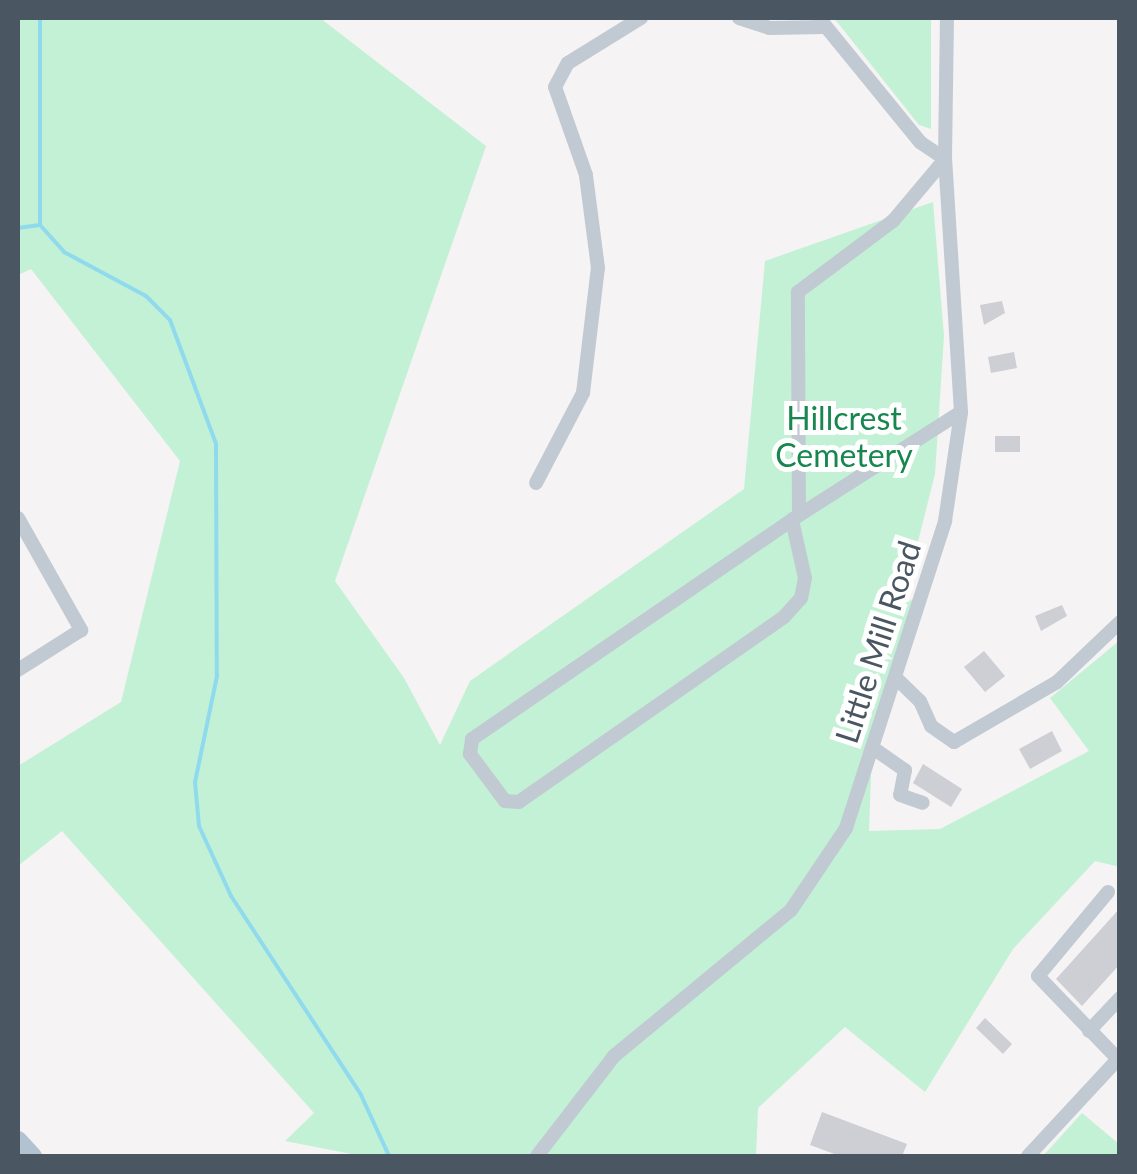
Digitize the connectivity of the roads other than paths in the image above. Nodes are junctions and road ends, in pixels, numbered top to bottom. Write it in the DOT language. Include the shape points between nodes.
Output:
graph roads {
  1 [pos="641,18"];
  2 [pos="739,18"];
  3 [pos="947,18"];
  4 [pos="821,22"];
  5 [pos="945,159"];
  6 [pos="961,412"];
  7 [pos="536,484"];
  8 [pos="796,517"];
  9 [pos="18,518"];
  10 [pos="1120,622"];
  11 [pos="18,670"];
  12 [pos="896,678"];
  13 [pos="873,748"];
  14 [pos="924,803"];
  15 [pos="1108,892"];
  16 [pos="1120,998"];
  17 [pos="1088,1031"];
  18 [pos="1118,1057"];
  19 [pos="18,1140"];
  20 [pos="32,1156"];
  21 [pos="537,1156"];
  22 [pos="1028,1156"];
  1 -- 7 [label="street" via="568,63 555,87 586,175 598,268 583,393"];
  2 -- 4 [label="street" via="769,28"];
  3 -- 5 [label="street, Little Mill Road"];
  4 -- 5 [label="street" via="879,84 920,142"];
  5 -- 6 [label="street, Little Mill Road"];
  5 -- 8 [label="street" via="893,221 798,292"];
  6 -- 8 [label="street"];
  6 -- 12 [label="street, Little Mill Road" via="945,521"];
  8 -- 8 [label="street" via="472,739 470,754 504,801 519,802 784,617 801,598 805,578"];
  9 -- 11 [label="street" via="81,630"];
  10 -- 12 [label="street" via="1058,682 954,742 932,726 920,701"];
  12 -- 13 [label="street, Little Mill Road"];
  13 -- 14 [label="street" via="905,770 900,796"];
  13 -- 21 [label="street, Little Mill Road" via="846,828 790,910 614,1056"];
  15 -- 17 [label="street" via="1038,976"];
  16 -- 17 [label="street"];
  17 -- 18 [label="street"];
  18 -- 22 [label="street"];
  19 -- 20 [label="main road"];
}
